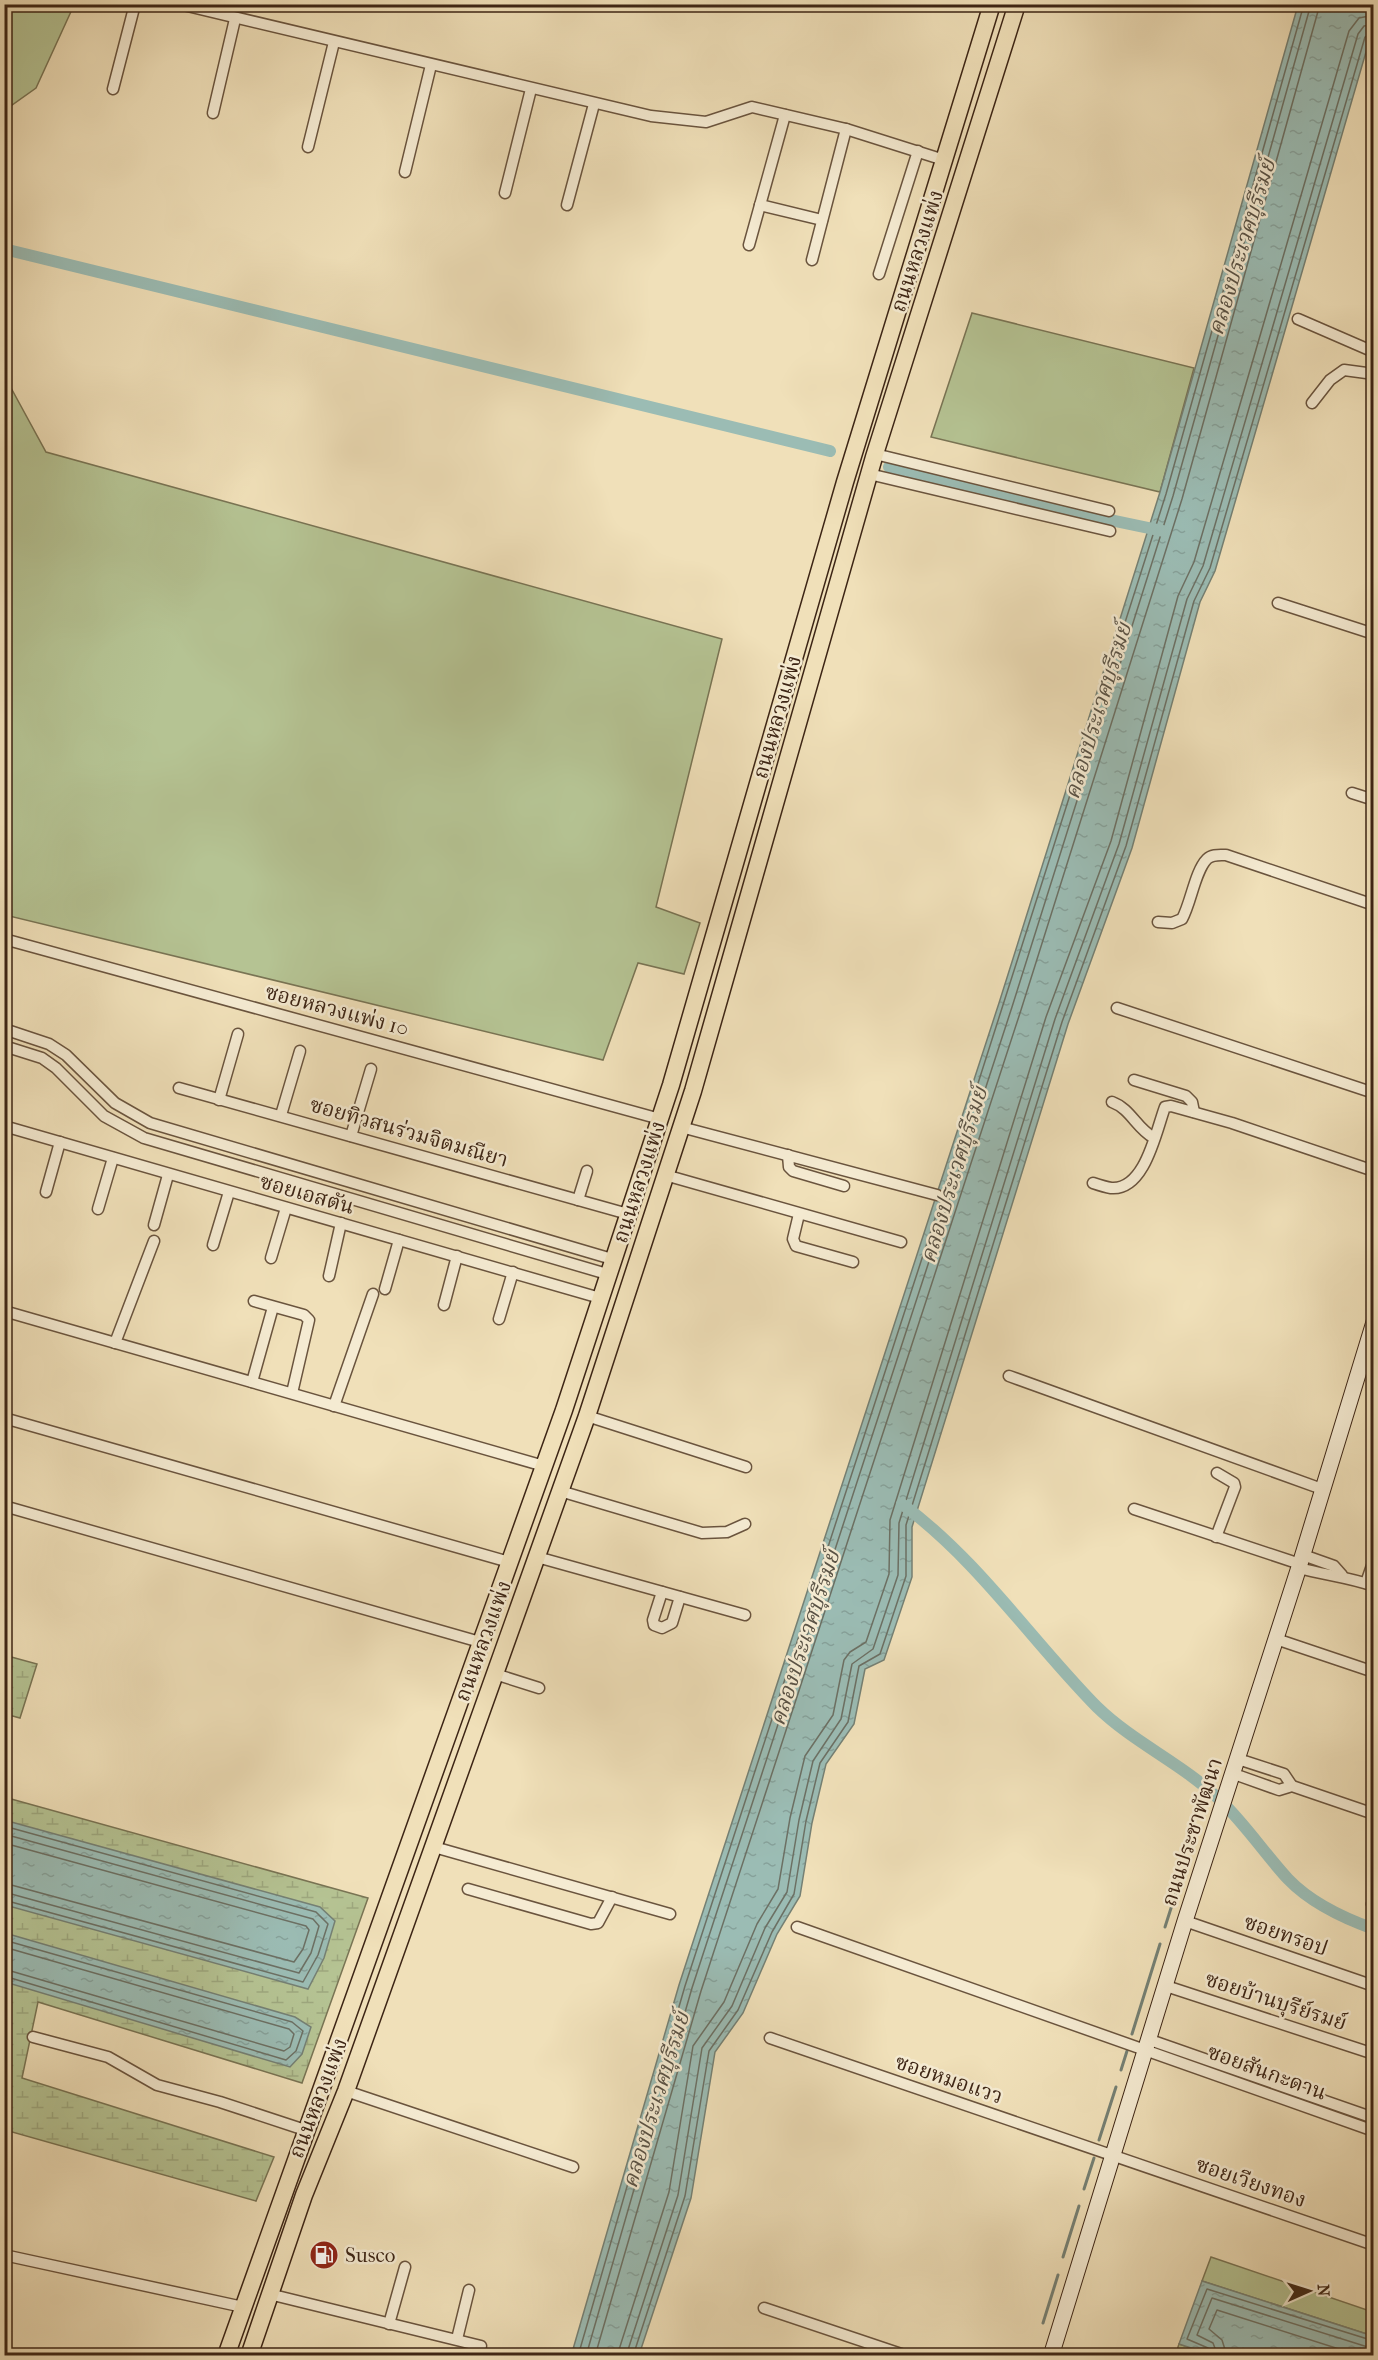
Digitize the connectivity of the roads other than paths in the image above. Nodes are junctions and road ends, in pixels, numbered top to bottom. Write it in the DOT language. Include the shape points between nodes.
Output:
graph roads {
  1 [pos="135,4"];
  2 [pos="179,4"];
  3 [pos="992,4"];
  4 [pos="1017,4"];
  5 [pos="235,19"];
  6 [pos="334,42"];
  7 [pos="431,65"];
  8 [pos="113,89"];
  9 [pos="531,89"];
  10 [pos="594,104"];
  11 [pos="213,113"];
  12 [pos="784,115"];
  13 [pos="846,129"];
  14 [pos="308,147"];
  15 [pos="918,151"];
  16 [pos="944,160"];
  17 [pos="405,172"];
  18 [pos="505,193"];
  19 [pos="567,205"];
  20 [pos="760,205"];
  21 [pos="822,220"];
  22 [pos="750,245"];
  23 [pos="812,260"];
  24 [pos="879,274"];
  25 [pos="1298,319"];
  26 [pos="1374,352"];
  27 [pos="1374,374"];
  28 [pos="1312,403"];
  29 [pos="875,454"];
  30 [pos="869,474"];
  31 [pos="1109,511"];
  32 [pos="1110,531"];
  33 [pos="1278,603"];
  34 [pos="1374,634"];
  35 [pos="1352,793"];
  36 [pos="1374,800"];
  37 [pos="1374,906"];
  38 [pos="1158,922"];
  39 [pos="4,939"];
  40 [pos="1117,1008"];
  41 [pos="4,1029"];
  42 [pos="238,1034"];
  43 [pos="4,1046"];
  44 [pos="300,1051"];
  45 [pos="371,1069"];
  46 [pos="1134,1080"];
  47 [pos="671,1085"];
  48 [pos="179,1088"];
  49 [pos="693,1091"];
  50 [pos="1374,1093"];
  51 [pos="219,1100"];
  52 [pos="1112,1102"];
  53 [pos="1194,1112"];
  54 [pos="281,1115"];
  55 [pos="660,1119"];
  56 [pos="4,1126"];
  57 [pos="681,1127"];
  58 [pos="351,1136"];
  59 [pos="1154,1138"];
  60 [pos="60,1142"];
  61 [pos="788,1155"];
  62 [pos="113,1158"];
  63 [pos="587,1171"];
  64 [pos="1374,1171"];
  65 [pos="168,1175"];
  66 [pos="665,1175"];
  67 [pos="1093,1183"];
  68 [pos="844,1186"];
  69 [pos="46,1192"];
  70 [pos="229,1192"];
  71 [pos="937,1195"];
  72 [pos="578,1200"];
  73 [pos="286,1208"];
  74 [pos="98,1209"];
  75 [pos="799,1214"];
  76 [pos="628,1215"];
  77 [pos="341,1223"];
  78 [pos="154,1225"];
  79 [pos="534,1236"];
  80 [pos="399,1240"];
  81 [pos="154,1241"];
  82 [pos="902,1242"];
  83 [pos="213,1245"];
  84 [pos="530,1252"];
  85 [pos="457,1256"];
  86 [pos="271,1258"];
  87 [pos="853,1262"];
  88 [pos="610,1267"];
  89 [pos="513,1272"];
  90 [pos="329,1276"];
  91 [pos="385,1289"];
  92 [pos="374,1294"];
  93 [pos="600,1298"];
  94 [pos="254,1301"];
  95 [pos="444,1305"];
  96 [pos="273,1306"];
  97 [pos="4,1311"];
  98 [pos="499,1319"];
  99 [pos="1373,1327"];
  100 [pos="115,1342"];
  101 [pos="1370,1348"];
  102 [pos="1009,1376"];
  103 [pos="252,1382"];
  104 [pos="291,1393"];
  105 [pos="334,1406"];
  106 [pos="564,1410"];
  107 [pos="587,1416"];
  108 [pos="4,1418"];
  109 [pos="544,1466"];
  110 [pos="746,1467"];
  111 [pos="1217,1473"];
  112 [pos="1322,1489"];
  113 [pos="560,1491"];
  114 [pos="4,1506"];
  115 [pos="1134,1509"];
  116 [pos="745,1524"];
  117 [pos="1216,1537"];
  118 [pos="537,1557"];
  119 [pos="1374,1560"];
  120 [pos="509,1562"];
  121 [pos="1301,1562"];
  122 [pos="1370,1584"];
  123 [pos="662,1592"];
  124 [pos="680,1597"];
  125 [pos="745,1615"];
  126 [pos="1276,1639"];
  127 [pos="480,1642"];
  128 [pos="1374,1672"];
  129 [pos="495,1674"];
  130 [pos="539,1688"];
  131 [pos="1236,1767"];
  132 [pos="1292,1786"];
  133 [pos="1374,1814"];
  134 [pos="434,1847"];
  135 [pos="468,1889"];
  136 [pos="612,1898"];
  137 [pos="670,1914"];
  138 [pos="1185,1921"];
  139 [pos="797,1927"];
  140 [pos="1166,1986"];
  141 [pos="1374,1986"];
  142 [pos="33,2037"];
  143 [pos="770,2038"];
  144 [pos="1149,2045"];
  145 [pos="1374,2054"];
  146 [pos="346,2091"];
  147 [pos="1374,2108"];
  148 [pos="305,2130"];
  149 [pos="1374,2131"];
  150 [pos="1115,2156"];
  151 [pos="573,2167"];
  152 [pos="1374,2245"];
  153 [pos="4,2255"];
  154 [pos="405,2267"];
  155 [pos="469,2290"];
  156 [pos="269,2294"];
  157 [pos="243,2307"];
  158 [pos="764,2308"];
  159 [pos="389,2324"];
  160 [pos="457,2339"];
  161 [pos="482,2346"];
  162 [pos="225,2355"];
  163 [pos="249,2355"];
  164 [pos="908,2355"];
  165 [pos="1051,2355"];
  1 -- 8 [label="street"];
  2 -- 5 [label="street"];
  3 -- 16 [label="main road, ถนนหลวงแพ่ง"];
  4 -- 29 [label="main road, ถนนหลวงแพ่ง"];
  5 -- 6 [label="street"];
  5 -- 11 [label="street"];
  6 -- 7 [label="street"];
  6 -- 14 [label="street"];
  7 -- 9 [label="street"];
  7 -- 17 [label="street"];
  9 -- 10 [label="street"];
  9 -- 18 [label="street"];
  10 -- 12 [label="street" via="699,122 747,108"];
  10 -- 19 [label="street"];
  12 -- 13 [label="street"];
  12 -- 20 [label="street"];
  13 -- 15 [label="street"];
  13 -- 21 [label="street"];
  15 -- 16 [label="street"];
  15 -- 24 [label="street"];
  16 -- 47 [label="main road, ถนนหลวงแพ่ง" via="848,471"];
  20 -- 21 [label="street"];
  20 -- 22 [label="street"];
  21 -- 23 [label="street"];
  25 -- 26 [label="street"];
  27 -- 28 [label="street" via="1344,370 1330,380"];
  29 -- 30 [label="main road, ถนนหลวงแพ่ง"];
  29 -- 31 [label="street"];
  30 -- 32 [label="street"];
  30 -- 49 [label="main road, ถนนหลวงแพ่ง"];
  33 -- 34 [label="street"];
  35 -- 36 [label="street"];
  37 -- 38 [label="street" via="1234,858 1214,855 1201,868 1182,919"];
  39 -- 55 [label="street, ซอยหลวงแพ่ง 10"];
  40 -- 50 [label="street"];
  41 -- 79 [label="street" via="66,1054 115,1103 150,1123"];
  42 -- 51 [label="street"];
  43 -- 84 [label="street" via="42,1058 104,1116 144,1138"];
  44 -- 54 [label="street"];
  45 -- 58 [label="street"];
  46 -- 53 [label="street" via="1186,1096"];
  47 -- 49 [label="main road"];
  47 -- 55 [label="main road, ถนนหลวงแพ่ง"];
  48 -- 51 [label="street, ซอยทิวสนร่วมจิตมณียา"];
  49 -- 57 [label="main road, ถนนหลวงแพ่ง"];
  51 -- 54 [label="street, ซอยทิวสนร่วมจิตมณียา"];
  52 -- 59 [label="street" via="1122,1106 1139,1128"];
  53 -- 59 [label="street" via="1165,1107"];
  53 -- 64 [label="street"];
  54 -- 58 [label="street, ซอยทิวสนร่วมจิตมณียา"];
  55 -- 76 [label="main road, ถนนหลวงแพ่ง"];
  56 -- 60 [label="street, ซอยเอสตัน"];
  57 -- 61 [label="street"];
  57 -- 66 [label="main road, ถนนหลวงแพ่ง"];
  58 -- 72 [label="street, ซอยทิวสนร่วมจิตมณียา"];
  59 -- 67 [label="street" via="1146,1161 1123,1187"];
  60 -- 62 [label="street, ซอยเอสตัน"];
  60 -- 69 [label="street"];
  61 -- 68 [label="street" via="793,1171"];
  61 -- 71 [label="street"];
  62 -- 65 [label="street, ซอยเอสตัน"];
  62 -- 74 [label="street"];
  63 -- 72 [label="street"];
  65 -- 70 [label="street, ซอยเอสตัน"];
  65 -- 78 [label="street"];
  66 -- 75 [label="street"];
  66 -- 107 [label="main road, ถนนหลวงแพ่ง"];
  70 -- 73 [label="street, ซอยเอสตัน"];
  70 -- 83 [label="street"];
  72 -- 76 [label="street, ซอยทิวสนร่วมจิตมณียา"];
  73 -- 77 [label="street, ซอยเอสตัน"];
  73 -- 86 [label="street"];
  75 -- 82 [label="street"];
  75 -- 87 [label="street" via="793,1239 796,1246"];
  76 -- 88 [label="main road, ถนนหลวงแพ่ง"];
  77 -- 80 [label="street, ซอยเอสตัน"];
  77 -- 90 [label="street"];
  79 -- 84 [label="street"];
  79 -- 88 [label="street"];
  80 -- 85 [label="street, ซอยเอสตัน"];
  80 -- 91 [label="street"];
  81 -- 100 [label="street"];
  84 -- 88 [label="street"];
  85 -- 89 [label="street, ซอยเอสตัน"];
  85 -- 95 [label="street"];
  88 -- 93 [label="main road, ถนนหลวงแพ่ง"];
  89 -- 93 [label="street, ซอยเอสตัน"];
  89 -- 98 [label="street"];
  92 -- 105 [label="street"];
  93 -- 106 [label="main road, ถนนหลวงแพ่ง"];
  94 -- 96 [label="street"];
  96 -- 103 [label="street"];
  96 -- 104 [label="street" via="309,1320"];
  97 -- 100 [label="street"];
  99 -- 101 [label="street, ถนนประชาพัฒนา"];
  100 -- 103 [label="street"];
  101 -- 112 [label="street, ถนนประชาพัฒนา"];
  102 -- 112 [label="street"];
  103 -- 104 [label="street"];
  104 -- 105 [label="street"];
  105 -- 109 [label="street"];
  106 -- 107 [label="main road"];
  106 -- 109 [label="main road, ถนนหลวงแพ่ง"];
  107 -- 110 [label="street"];
  107 -- 113 [label="main road, ถนนหลวงแพ่ง"];
  108 -- 120 [label="street"];
  109 -- 120 [label="main road, ถนนหลวงแพ่ง"];
  111 -- 117 [label="street" via="1235,1487"];
  112 -- 121 [label="street, ถนนประชาพัฒนา"];
  113 -- 116 [label="street" via="702,1533 727,1532"];
  113 -- 118 [label="main road, ถนนหลวงแพ่ง"];
  114 -- 127 [label="street"];
  115 -- 117 [label="street"];
  117 -- 121 [label="street"];
  118 -- 123 [label="street"];
  118 -- 129 [label="main road, ถนนหลวงแพ่ง"];
  119 -- 122 [label="street"];
  120 -- 127 [label="main road, ถนนหลวงแพ่ง"];
  121 -- 122 [label="street" via="1330,1577 1342,1575"];
  121 -- 126 [label="street, ถนนประชาพัฒนา"];
  123 -- 124 [label="street"];
  123 -- 124 [label="street" via="653,1620 654,1625 662,1628 672,1623"];
  124 -- 125 [label="street"];
  126 -- 128 [label="street"];
  126 -- 131 [label="street, ถนนประชาพัฒนา"];
  127 -- 148 [label="main road, ถนนหลวงแพ่ง"];
  129 -- 130 [label="street"];
  129 -- 134 [label="main road, ถนนหลวงแพ่ง"];
  131 -- 132 [label="street" via="1279,1790"];
  131 -- 132 [label="street" via="1284,1774"];
  131 -- 138 [label="street, ถนนประชาพัฒนา"];
  132 -- 133 [label="street"];
  134 -- 136 [label="street"];
  134 -- 146 [label="main road, ถนนหลวงแพ่ง"];
  135 -- 136 [label="street" via="591,1924 598,1923"];
  136 -- 137 [label="street"];
  138 -- 140 [label="street, ถนนประชาพัฒนา"];
  138 -- 141 [label="street, ซอยทรอป"];
  139 -- 144 [label="street"];
  140 -- 144 [label="street, ถนนประชาพัฒนา"];
  140 -- 145 [label="street, ซอยบ้านบุรีย์รมย์"];
  142 -- 148 [label="street" via="108,2057 157,2085"];
  143 -- 150 [label="street, ซอยหมอแวว"];
  144 -- 147 [label="street" via="1368,2116"];
  144 -- 149 [label="street, ซอยสันกะดาน"];
  144 -- 150 [label="street, ถนนประชาพัฒนา"];
  146 -- 151 [label="street"];
  146 -- 156 [label="main road, ถนนหลวงแพ่ง"];
  148 -- 157 [label="main road, ถนนหลวงแพ่ง"];
  150 -- 152 [label="street, ซอยเวียงทอง"];
  150 -- 165 [label="street, ถนนประชาพัฒนา"];
  153 -- 157 [label="street"];
  154 -- 159 [label="street"];
  155 -- 160 [label="street"];
  156 -- 159 [label="street"];
  156 -- 163 [label="main road, ถนนหลวงแพ่ง"];
  157 -- 162 [label="main road, ถนนหลวงแพ่ง"];
  158 -- 164 [label="street"];
  159 -- 160 [label="street"];
  160 -- 161 [label="street"];
}
